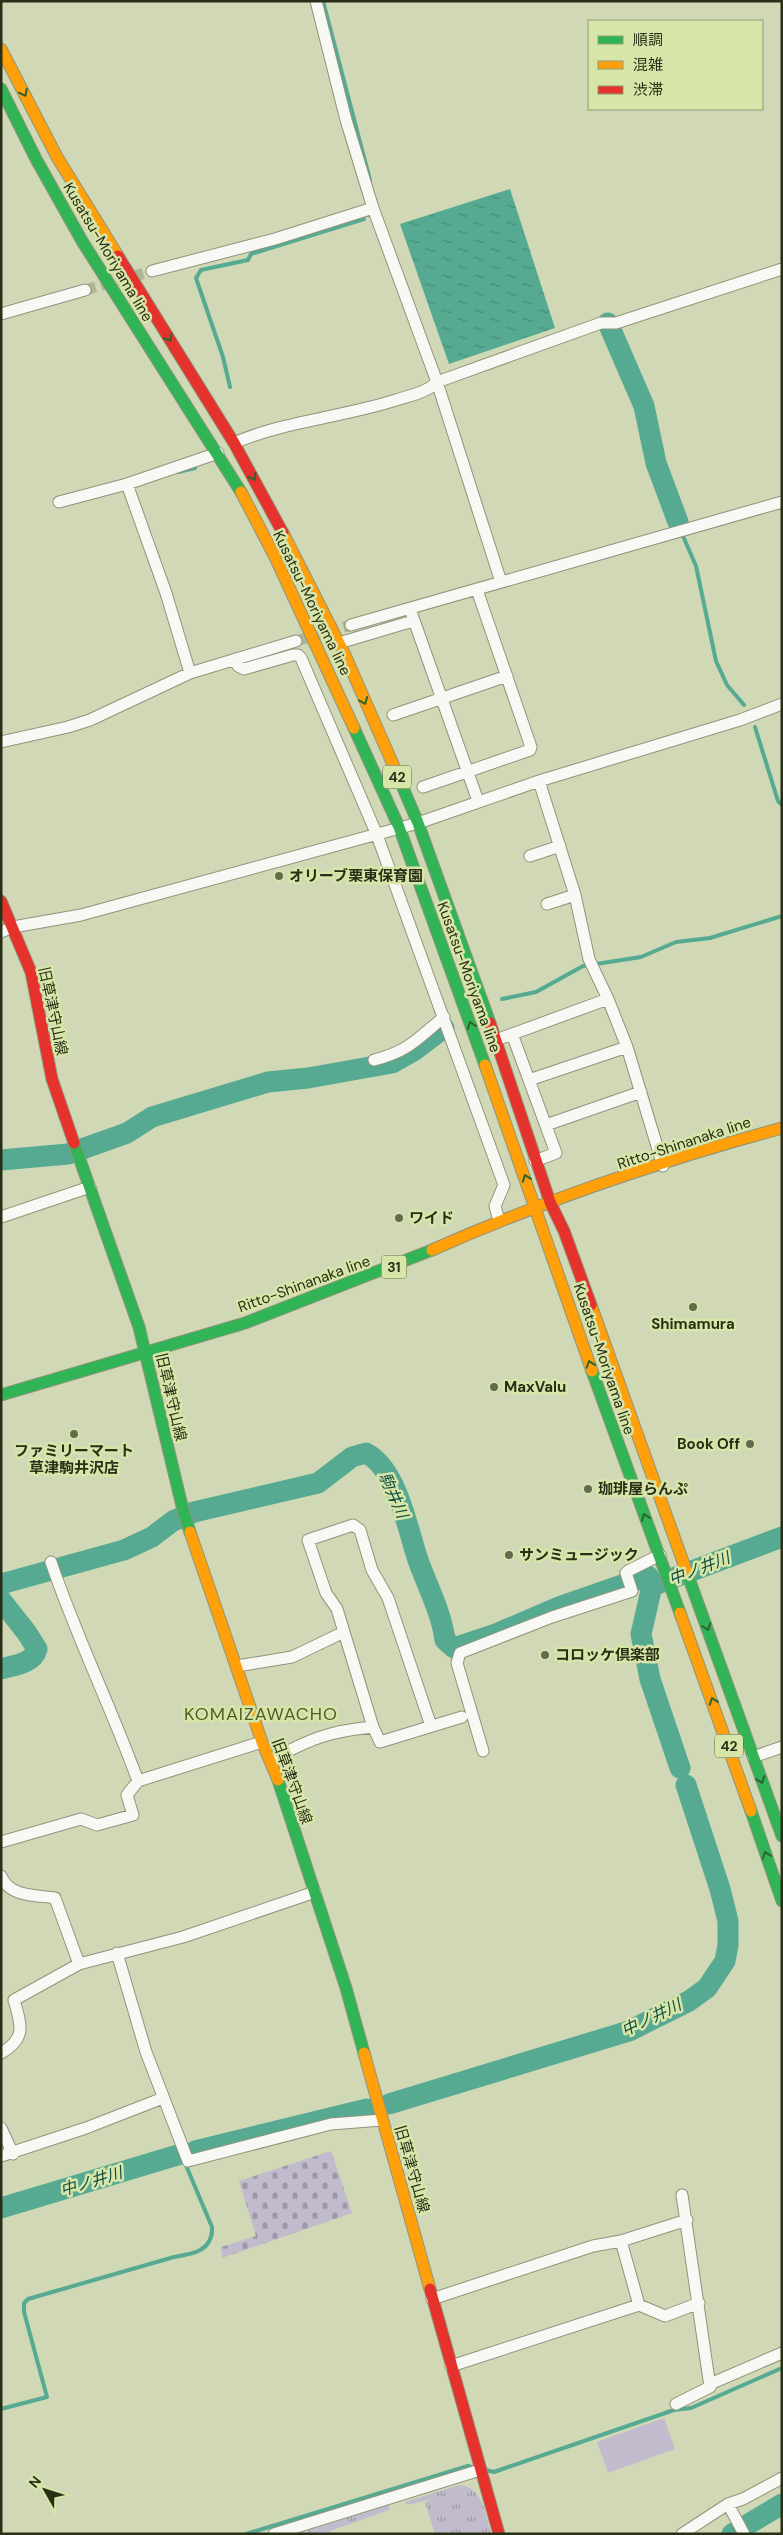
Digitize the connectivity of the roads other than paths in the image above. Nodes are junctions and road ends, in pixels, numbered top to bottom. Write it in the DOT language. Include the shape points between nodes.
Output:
graph roads {
  1 [pos="316,1"];
  2 [pos="1,49"];
  3 [pos="1,89"];
  4 [pos="373,208"];
  5 [pos="782,269"];
  6 [pos="152,271"];
  7 [pos="85,290"];
  8 [pos="1,314"];
  9 [pos="438,382"];
  10 [pos="234,443"];
  11 [pos="218,453"];
  12 [pos="127,484"];
  13 [pos="59,502"];
  14 [pos="782,502"];
  15 [pos="502,582"];
  16 [pos="477,590"];
  17 [pos="410,609"];
  18 [pos="413,621"];
  19 [pos="351,625"];
  20 [pos="296,641"];
  21 [pos="339,642"];
  22 [pos="235,659"];
  23 [pos="190,672"];
  24 [pos="507,676"];
  25 [pos="442,698"];
  26 [pos="782,704"];
  27 [pos="393,716"];
  28 [pos="1,742"];
  29 [pos="468,772"];
  30 [pos="539,781"];
  31 [pos="423,787"];
  32 [pos="478,801"];
  33 [pos="418,823"];
  34 [pos="399,827"];
  35 [pos="377,835"];
  36 [pos="560,846"];
  37 [pos="530,856"];
  38 [pos="575,895"];
  39 [pos="1,901"];
  40 [pos="547,904"];
  41 [pos="13,928"];
  42 [pos="1,932"];
  43 [pos="608,999"];
  44 [pos="444,1017"];
  45 [pos="512,1034"];
  46 [pos="496,1040"];
  47 [pos="627,1047"];
  48 [pos="374,1060"];
  49 [pos="529,1080"];
  50 [pos="641,1092"];
  51 [pos="546,1125"];
  52 [pos="782,1128"];
  53 [pos="535,1160"];
  54 [pos="662,1166"];
  55 [pos="90,1187"];
  56 [pos="550,1202"];
  57 [pos="534,1208"];
  58 [pos="1,1217"];
  59 [pos="499,1221"];
  60 [pos="146,1354"];
  61 [pos="1,1395"];
  62 [pos="661,1559"];
  63 [pos="51,1562"];
  64 [pos="344,1632"];
  65 [pos="237,1666"];
  66 [pos="462,1717"];
  67 [pos="373,1726"];
  68 [pos="431,1726"];
  69 [pos="262,1742"];
  70 [pos="782,1747"];
  71 [pos="483,1751"];
  72 [pos="753,1757"];
  73 [pos="270,1760"];
  74 [pos="138,1781"];
  75 [pos="782,1836"];
  76 [pos="1,1842"];
  77 [pos="1,1876"];
  78 [pos="315,1892"];
  79 [pos="782,1901"];
  80 [pos="117,1953"];
  81 [pos="79,1964"];
  82 [pos="1,2053"];
  83 [pos="164,2098"];
  84 [pos="382,2120"];
  85 [pos="1,2128"];
  86 [pos="7,2155"];
  87 [pos="682,2195"];
  88 [pos="687,2220"];
  89 [pos="621,2241"];
  90 [pos="432,2299"];
  91 [pos="699,2303"];
  92 [pos="639,2305"];
  93 [pos="782,2353"];
  94 [pos="451,2366"];
  95 [pos="710,2384"];
  96 [pos="676,2404"];
  97 [pos="480,2470"];
  98 [pos="782,2478"];
  99 [pos="728,2504"];
  100 [pos="302,2530"];
  101 [pos="274,2534"];
  102 [pos="499,2534"];
  103 [pos="682,2534"];
  104 [pos="744,2534"];
  1 -- 4 [label="street" via="346,120"];
  2 -- 10 [label="main road, Kusatsu-Moriyama line / 42, one-way" via="57,157"];
  3 -- 11 [label="main road, Kusatsu-Moriyama line / 42" via="82,241"];
  4 -- 6 [label="street" via="275,239"];
  4 -- 9 [label="street"];
  5 -- 9 [label="street" via="616,323 601,323"];
  7 -- 8 [label="street"];
  9 -- 10 [label="street" via="429,390 382,405 303,422"];
  9 -- 15 [label="street"];
  10 -- 21 [label="main road, Kusatsu-Moriyama line / 42, one-way"];
  11 -- 12 [label="street"];
  11 -- 34 [label="main road, Kusatsu-Moriyama line / 42" via="275,558"];
  12 -- 13 [label="street"];
  12 -- 23 [label="street" via="166,592"];
  14 -- 15 [label="street"];
  15 -- 16 [label="street"];
  16 -- 17 [label="street"];
  16 -- 24 [label="street"];
  17 -- 18 [label="street"];
  17 -- 19 [label="street"];
  18 -- 21 [label="street"];
  18 -- 25 [label="street"];
  20 -- 22 [label="street"];
  21 -- 33 [label="main road, Kusatsu-Moriyama line / 42, one-way"];
  22 -- 23 [label="street"];
  22 -- 35 [label="street" via="244,669 293,655 301,658"];
  23 -- 28 [label="street" via="90,720"];
  24 -- 25 [label="street"];
  24 -- 29 [label="street" via="530,750"];
  25 -- 27 [label="street"];
  25 -- 29 [label="street"];
  26 -- 30 [label="street" via="740,720"];
  29 -- 31 [label="street"];
  29 -- 32 [label="street"];
  30 -- 32 [label="street"];
  30 -- 36 [label="street"];
  32 -- 33 [label="street"];
  33 -- 34 [label="street"];
  33 -- 46 [label="main road, Kusatsu-Moriyama line / 42"];
  34 -- 35 [label="street"];
  57 -- 34 [label="main road, Kusatsu-Moriyama line / 42, one-way"];
  35 -- 41 [label="street" via="81,915"];
  35 -- 44 [label="street"];
  36 -- 37 [label="street"];
  36 -- 38 [label="street"];
  38 -- 40 [label="street"];
  38 -- 43 [label="street" via="589,959"];
  39 -- 41 [label="main road, 旧草津守山線"];
  41 -- 42 [label="street"];
  41 -- 55 [label="main road, 旧草津守山線" via="31,972 52,1079"];
  43 -- 45 [label="street"];
  43 -- 47 [label="street"];
  44 -- 48 [label="street" via="410,1046 394,1055"];
  44 -- 59 [label="street" via="504,1185 495,1206"];
  45 -- 46 [label="street"];
  45 -- 49 [label="street"];
  46 -- 53 [label="main road, Kusatsu-Moriyama line / 42"];
  47 -- 49 [label="street"];
  47 -- 50 [label="street"];
  49 -- 51 [label="street"];
  50 -- 51 [label="street"];
  50 -- 54 [label="street"];
  51 -- 53 [label="street" via="556,1153"];
  52 -- 54 [label="main road, Ritto-Shinanaka line / 31" via="728,1142"];
  53 -- 56 [label="main road, Kusatsu-Moriyama line / 42"];
  54 -- 56 [label="main road, Ritto-Shinanaka line / 31"];
  55 -- 58 [label="street"];
  55 -- 60 [label="main road, 旧草津守山線"];
  56 -- 57 [label="main road, Ritto-Shinanaka line / 31"];
  56 -- 72 [label="main road, Kusatsu-Moriyama line / 42, one-way" via="564,1231"];
  57 -- 59 [label="main road, Ritto-Shinanaka line / 31"];
  62 -- 57 [label="main road, Kusatsu-Moriyama line / 42, one-way"];
  59 -- 60 [label="main road, Ritto-Shinanaka line / 31" via="335,1290"];
  60 -- 61 [label="main road, Ritto-Shinanaka line / 31"];
  60 -- 65 [label="main road, 旧草津守山線" via="184,1515"];
  62 -- 71 [label="street" via="628,1571 632,1591 552,1617 460,1653 457,1662"];
  79 -- 62 [label="main road, Kusatsu-Moriyama line / 42, one-way"];
  63 -- 74 [label="street" via="71,1620 112,1712"];
  64 -- 65 [label="street" via="292,1657"];
  64 -- 67 [label="street"];
  64 -- 68 [label="street" via="337,1609 326,1593 308,1540 354,1525 360,1530 372,1570 388,1598"];
  65 -- 69 [label="main road, 旧草津守山線"];
  66 -- 68 [label="street"];
  67 -- 68 [label="street" via="380,1742"];
  67 -- 73 [label="street" via="338,1730"];
  69 -- 73 [label="main road, 旧草津守山線"];
  69 -- 74 [label="street"];
  70 -- 72 [label="street"];
  72 -- 75 [label="main road, Kusatsu-Moriyama line / 42, one-way"];
  73 -- 78 [label="main road, 旧草津守山線"];
  74 -- 76 [label="street" via="127,1795 133,1814 97,1825 82,1819"];
  77 -- 81 [label="street" via="12,1891 55,1898"];
  78 -- 80 [label="street" via="183,1937"];
  78 -- 84 [label="main road, 旧草津守山線" via="346,1988"];
  80 -- 81 [label="street"];
  80 -- 83 [label="street" via="146,2052"];
  81 -- 82 [label="street" via="14,2000 21,2024 20,2037"];
  83 -- 84 [label="street" via="188,2161 331,2124"];
  83 -- 86 [label="street"];
  84 -- 90 [label="main road, 旧草津守山線"];
  85 -- 86 [label="street"];
  87 -- 88 [label="street"];
  88 -- 89 [label="street"];
  88 -- 91 [label="street"];
  89 -- 90 [label="street" via="593,2246"];
  89 -- 92 [label="street"];
  90 -- 94 [label="main road, 旧草津守山線"];
  91 -- 92 [label="street" via="665,2316"];
  91 -- 95 [label="street"];
  92 -- 94 [label="street"];
  93 -- 95 [label="street"];
  94 -- 97 [label="main road, 旧草津守山線"];
  95 -- 96 [label="street" via="708,2390"];
  97 -- 100 [label="street"];
  97 -- 102 [label="main road, 旧草津守山線"];
  98 -- 99 [label="street"];
  99 -- 103 [label="street"];
  99 -- 104 [label="street"];
  100 -- 101 [label="street"];
}
